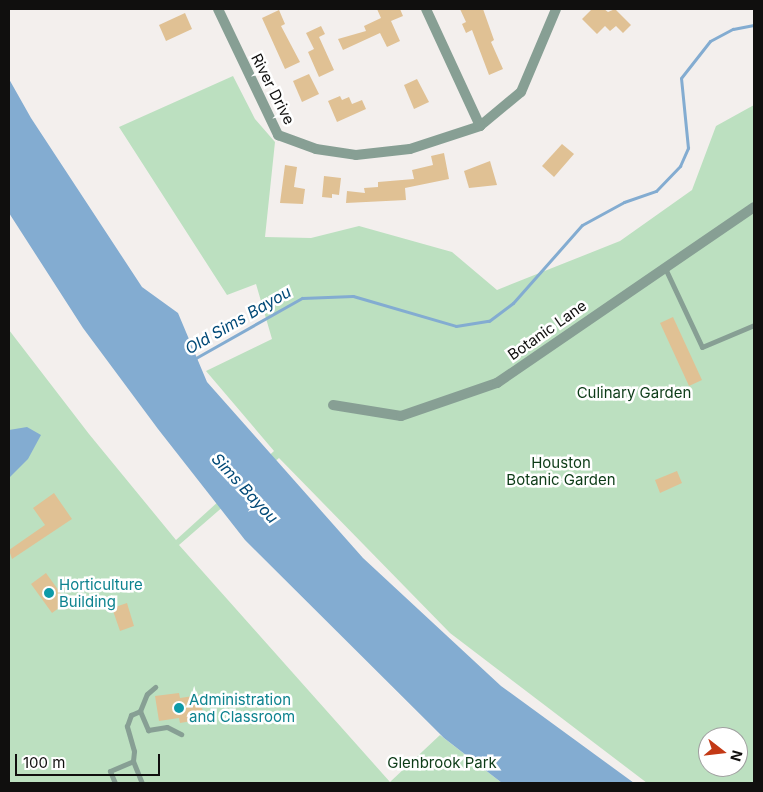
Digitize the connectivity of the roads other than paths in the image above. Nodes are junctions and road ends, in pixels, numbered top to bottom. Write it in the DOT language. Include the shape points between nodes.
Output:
graph roads {
  1 [pos="218,9"];
  2 [pos="426,9"];
  3 [pos="556,9"];
  4 [pos="480,126"];
  5 [pos="754,207"];
  6 [pos="665,268"];
  7 [pos="754,325"];
  8 [pos="334,405"];
  9 [pos="155,687"];
  10 [pos="140,711"];
  11 [pos="181,734"];
  12 [pos="133,761"];
  13 [pos="115,783"];
  14 [pos="142,783"];
  1 -- 4 [label="street, River Drive" via="268,116 284,139 316,149 356,155 410,149"];
  2 -- 4 [label="street"];
  3 -- 4 [label="street, River Drive" via="521,92"];
  5 -- 6 [label="street, Botanic Lane"];
  6 -- 7 [label="lane" via="702,347"];
  6 -- 8 [label="street, Botanic Lane" via="497,384 401,416"];
  9 -- 10 [label="lane" via="147,694"];
  10 -- 11 [label="lane" via="148,730 167,727"];
  10 -- 12 [label="lane" via="131,715 127,726 134,751"];
  12 -- 13 [label="lane" via="110,771"];
  12 -- 14 [label="lane"];
}
